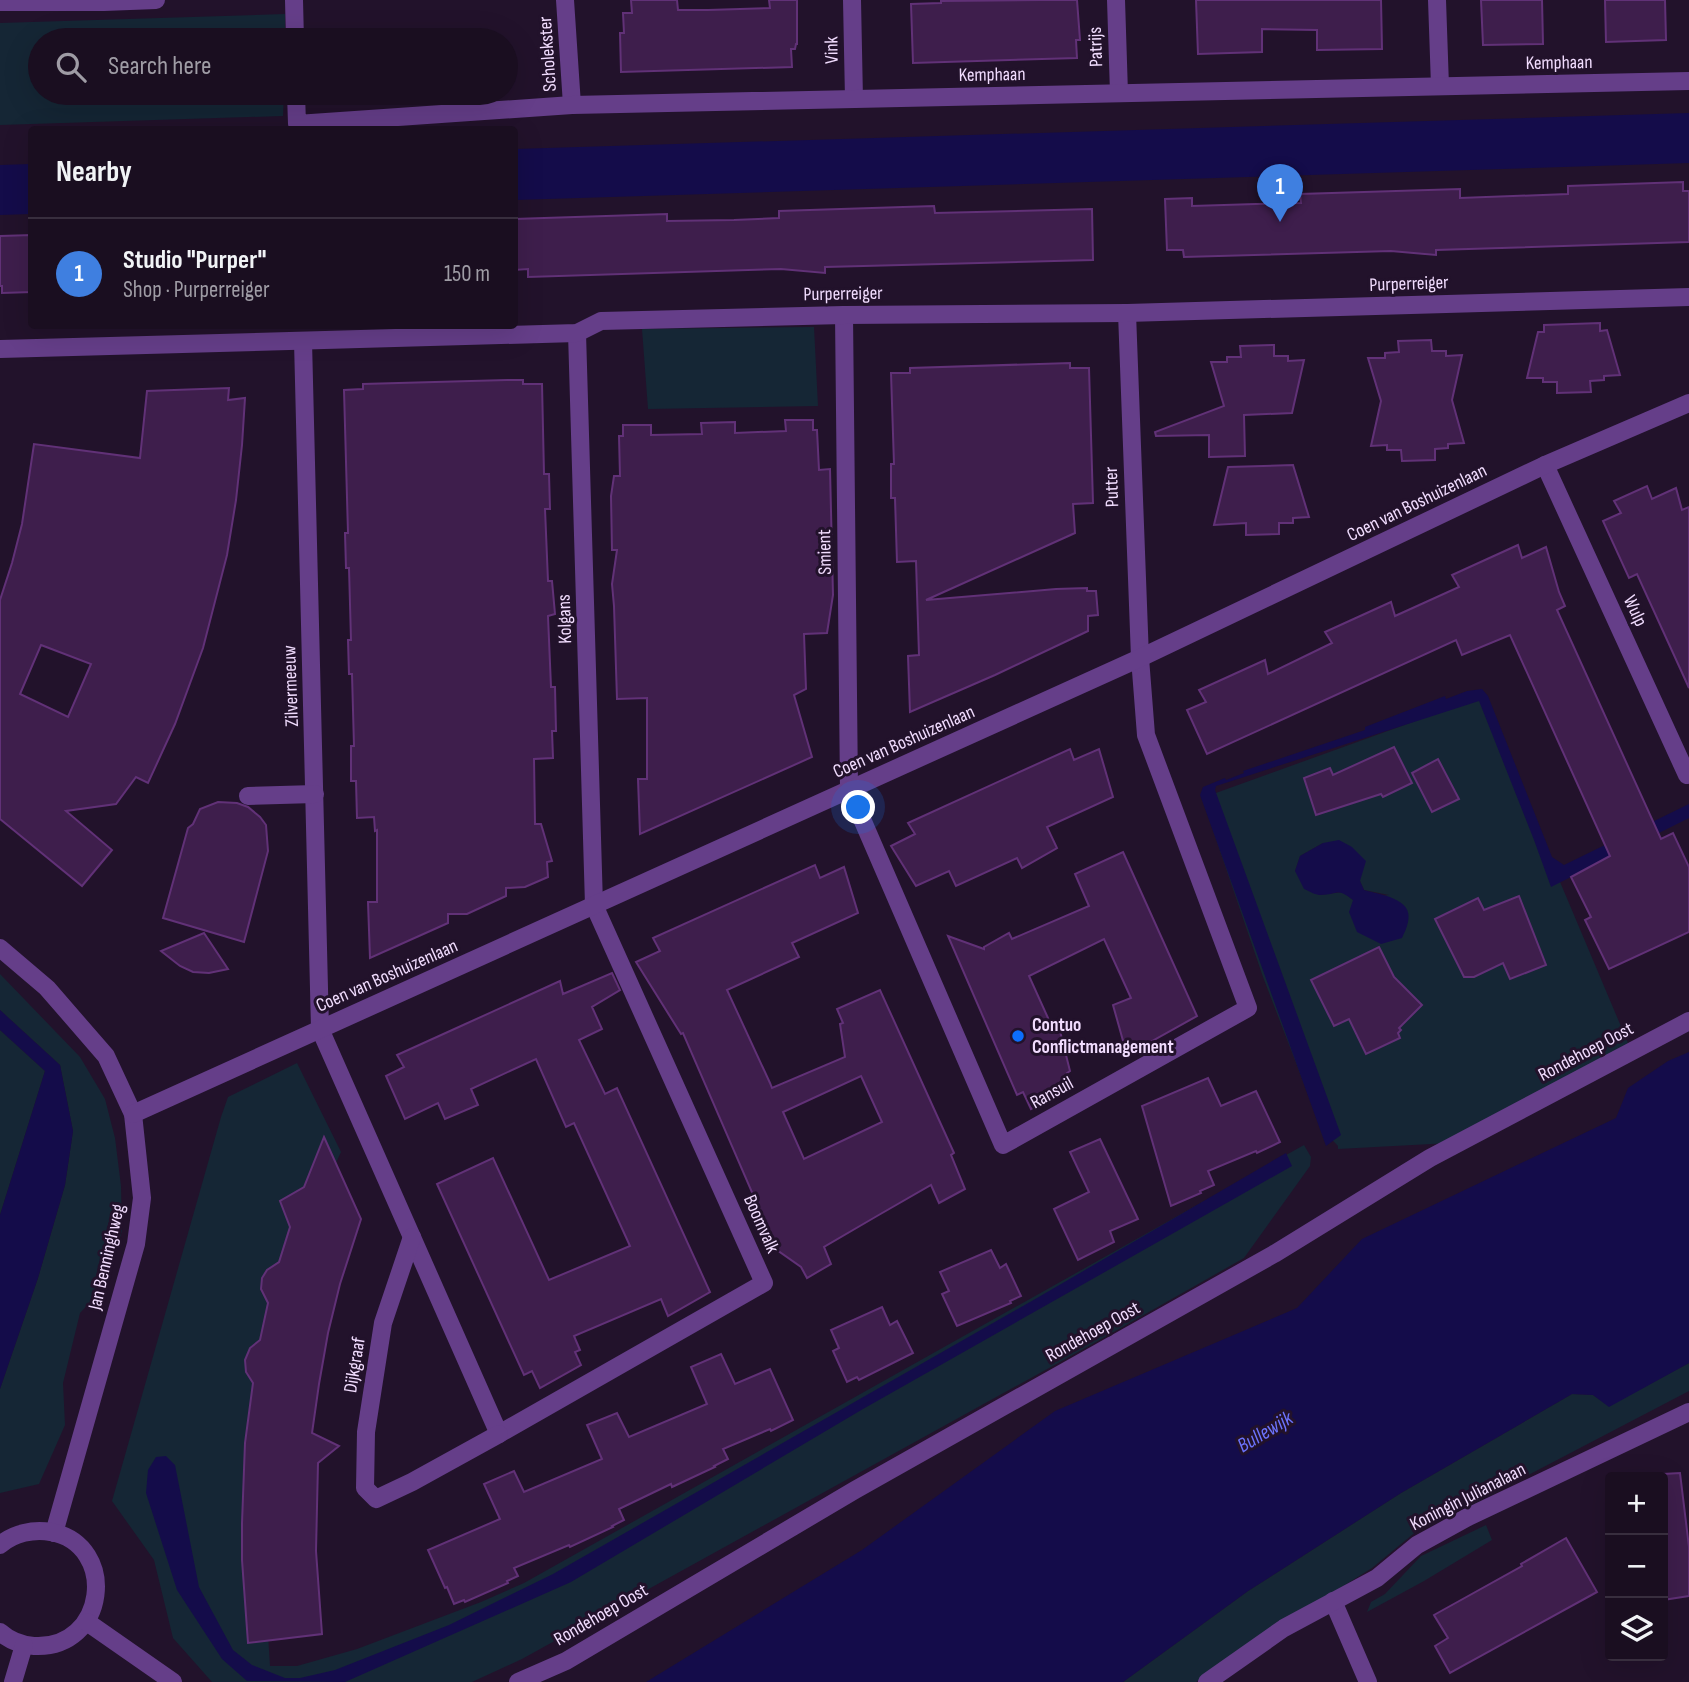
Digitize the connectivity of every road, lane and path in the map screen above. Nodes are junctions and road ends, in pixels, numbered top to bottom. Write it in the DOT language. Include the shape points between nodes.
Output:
graph roads {
  1 [pos="156,0"];
  2 [pos="294,0"];
  3 [pos="565,0"];
  4 [pos="852,0"];
  5 [pos="1116,0"];
  6 [pos="1437,0"];
  7 [pos="0,2"];
  8 [pos="295,28"];
  9 [pos="1689,81"];
  10 [pos="1440,86"];
  11 [pos="1119,93"];
  12 [pos="854,99"];
  13 [pos="296,105"];
  14 [pos="572,105"];
  15 [pos="1689,297"];
  16 [pos="1127,313"];
  17 [pos="844,315"];
  18 [pos="577,333"];
  19 [pos="303,341"];
  20 [pos="0,349"];
  21 [pos="1689,403"];
  22 [pos="1545,465"];
  23 [pos="1140,658"];
  24 [pos="1688,775"];
  25 [pos="849,789"];
  26 [pos="315,794"];
  27 [pos="248,796"];
  28 [pos="594,905"];
  29 [pos="0,948"];
  30 [pos="1689,1021"];
  31 [pos="320,1029"];
  32 [pos="133,1114"];
  33 [pos="412,1237"];
  34 [pos="1689,1412"];
  35 [pos="499,1434"];
  36 [pos="376,1499"];
  37 [pos="54,1532"];
  38 [pos="0,1545"];
  39 [pos="1333,1601"];
  40 [pos="87,1622"];
  41 [pos="0,1632"];
  42 [pos="24,1645"];
  43 [pos="13,1682"];
  44 [pos="173,1682"];
  45 [pos="518,1682"];
  46 [pos="1207,1682"];
  47 [pos="1368,1682"];
  1 -- 7 [label="street"];
  2 -- 8 [label="street"];
  3 -- 14 [label="street, Scholekster"];
  4 -- 12 [label="street, Vink"];
  5 -- 11 [label="street, Patrijs"];
  6 -- 10 [label="street"];
  9 -- 10 [label="street, Kemphaan"];
  10 -- 11 [label="street, Kemphaan"];
  11 -- 12 [label="street, Kemphaan"];
  12 -- 14 [label="street, Kemphaan"];
  13 -- 14 [label="street, Kemphaan" via="297,124"];
  15 -- 16 [label="street, Purperreiger"];
  16 -- 17 [label="street, Purperreiger"];
  16 -- 23 [label="street, Putter"];
  17 -- 18 [label="street, Purperreiger" via="601,321"];
  17 -- 25 [label="street, Smient"];
  18 -- 19 [label="street, Purperreiger"];
  18 -- 28 [label="street, Kolgans"];
  19 -- 20 [label="street, Purperreiger"];
  19 -- 26 [label="street, Zilvermeeuw"];
  21 -- 22 [label="street, Coen van Boshuizenlaan"];
  22 -- 23 [label="street, Coen van Boshuizenlaan"];
  22 -- 24 [label="street, Wulp"];
  23 -- 25 [label="street, Coen van Boshuizenlaan"];
  23 -- 25 [label="street, Ransuil" via="1146,735 1248,1008 1003,1144"];
  25 -- 28 [label="street, Coen van Boshuizenlaan"];
  26 -- 27 [label="street"];
  26 -- 31 [label="street, Zilvermeeuw"];
  28 -- 31 [label="street, Coen van Boshuizenlaan"];
  28 -- 35 [label="street, Boomvalk" via="764,1283"];
  29 -- 32 [label="street, Jan Benninghweg" via="47,988 106,1056"];
  30 -- 45 [label="street, Rondehoep Oost" via="1430,1158 1274,1254 855,1490 566,1661"];
  31 -- 32 [label="street, Coen van Boshuizenlaan"];
  31 -- 33 [label="street"];
  32 -- 37 [label="street, Jan Benninghweg" via="142,1198 136,1244"];
  33 -- 35 [label="street"];
  33 -- 36 [label="street, Dijkgraaf" via="383,1323 366,1432 365,1488"];
  34 -- 39 [label="street, Koningin Julianalaan" via="1466,1518 1417,1545 1377,1578"];
  35 -- 36 [label="street, Boomvalk"];
  37 -- 38 [label="street" via="19,1534"];
  37 -- 40 [label="street" via="84,1552 93,1568 97,1586"];
  39 -- 46 [label="street, Koningin Julianalaan" via="1284,1628"];
  39 -- 47 [label="street"];
  40 -- 42 [label="street" via="70,1638 47,1647"];
  40 -- 44 [label="street"];
  41 -- 42 [label="street"];
  42 -- 43 [label="street"];
}
